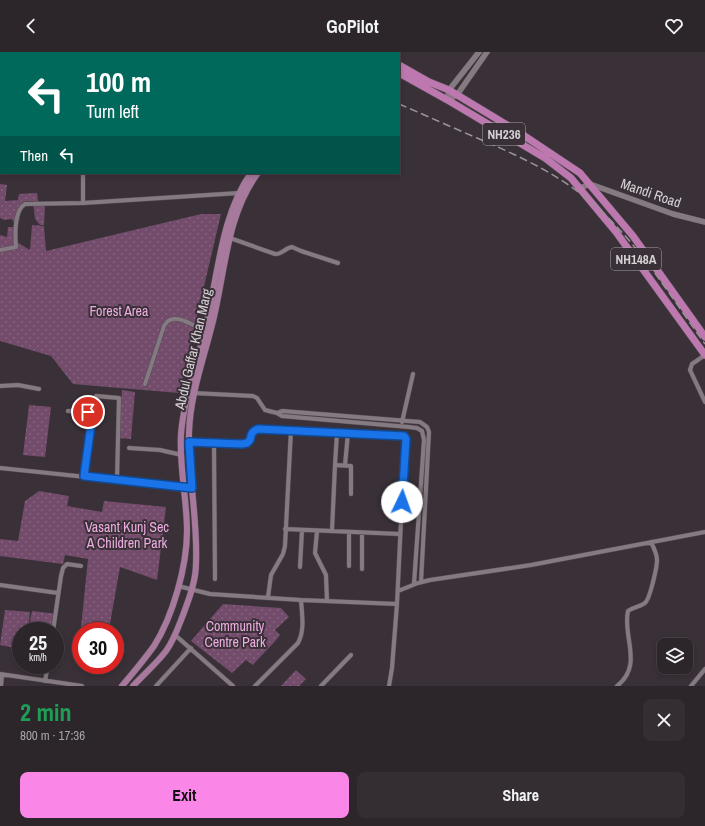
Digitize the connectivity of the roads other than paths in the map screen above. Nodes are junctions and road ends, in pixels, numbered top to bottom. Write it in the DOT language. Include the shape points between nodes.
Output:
graph roads {
  1 [pos="479,52"];
  2 [pos="487,52"];
  3 [pos="400,66"];
  4 [pos="400,74"];
  5 [pos="449,90"];
  6 [pos="457,95"];
  7 [pos="447,100"];
  8 [pos="560,169"];
  9 [pos="84,174"];
  10 [pos="250,174"];
  11 [pos="257,174"];
  12 [pos="590,184"];
  13 [pos="580,188"];
  14 [pos="239,193"];
  15 [pos="83,203"];
  16 [pos="705,222"];
  17 [pos="230,238"];
  18 [pos="0,250"];
  19 [pos="338,263"];
  20 [pos="205,331"];
  21 [pos="705,337"];
  22 [pos="704,357"];
  23 [pos="413,374"];
  24 [pos="145,384"];
  25 [pos="0,386"];
  26 [pos="39,389"];
  27 [pos="194,393"];
  28 [pos="96,396"];
  29 [pos="705,402"];
  30 [pos="68,411"];
  31 [pos="277,413"];
  32 [pos="402,422"];
  33 [pos="291,430"];
  34 [pos="338,433"];
  35 [pos="348,434"];
  36 [pos="189,442"];
  37 [pos="214,444"];
  38 [pos="129,448"];
  39 [pos="182,455"];
  40 [pos="335,465"];
  41 [pos="345,465"];
  42 [pos="0,468"];
  43 [pos="84,476"];
  44 [pos="116,480"];
  45 [pos="184,487"];
  46 [pos="192,488"];
  47 [pos="351,494"];
  48 [pos="285,529"];
  49 [pos="302,530"];
  50 [pos="317,531"];
  51 [pos="332,531"];
  52 [pos="349,532"];
  53 [pos="705,532"];
  54 [pos="362,533"];
  55 [pos="400,534"];
  56 [pos="651,542"];
  57 [pos="81,566"];
  58 [pos="348,566"];
  59 [pos="300,567"];
  60 [pos="362,569"];
  61 [pos="215,578"];
  62 [pos="421,582"];
  63 [pos="414,584"];
  64 [pos="0,585"];
  65 [pos="178,586"];
  66 [pos="192,590"];
  67 [pos="398,590"];
  68 [pos="58,593"];
  69 [pos="268,597"];
  70 [pos="301,600"];
  71 [pos="327,601"];
  72 [pos="397,604"];
  73 [pos="54,622"];
  74 [pos="175,635"];
  75 [pos="191,648"];
  76 [pos="351,655"];
  77 [pos="705,669"];
  78 [pos="1,674"];
  79 [pos="46,674"];
  80 [pos="45,681"];
  81 [pos="228,682"];
  82 [pos="0,686"];
  83 [pos="82,686"];
  84 [pos="122,686"];
  85 [pos="133,686"];
  86 [pos="156,686"];
  87 [pos="224,686"];
  88 [pos="233,686"];
  89 [pos="255,686"];
  90 [pos="321,686"];
  91 [pos="389,686"];
  92 [pos="617,686"];
  93 [pos="691,686"];
  1 -- 5 [label="street"];
  2 -- 6 [label="street"];
  3 -- 5 [label="highway, NH148A"];
  4 -- 7 [label="highway"];
  5 -- 6 [label="highway, NH148A"];
  5 -- 7 [label="street"];
  6 -- 7 [label="street"];
  6 -- 12 [label="highway, NH148A" via="580,173"];
  7 -- 8 [label="highway, NH236"];
  8 -- 13 [label="highway, NH148A"];
  9 -- 15 [label="street"];
  10 -- 14 [label="main road, Abdul Gaffar Khan Marg"];
  11 -- 17 [label="main road, Abdul Gaffar Khan Marg" via="240,202"];
  12 -- 13 [label="street"];
  12 -- 16 [label="street, Mandi Road" via="673,214"];
  12 -- 21 [label="highway, NH148A" via="633,236"];
  13 -- 22 [label="highway, NH148A" via="616,232"];
  14 -- 15 [label="street"];
  14 -- 20 [label="main road, Abdul Gaffar Khan Marg" via="220,258"];
  15 -- 18 [label="street" via="22,206 17,214 16,247"];
  17 -- 19 [label="street" via="275,254 292,247"];
  17 -- 27 [label="main road, Abdul Gaffar Khan Marg"];
  20 -- 24 [label="street" via="177,318 167,321"];
  20 -- 39 [label="main road, Abdul Gaffar Khan Marg" via="188,394 181,434"];
  22 -- 29 [label="street" via="692,364 690,370"];
  23 -- 32 [label="street"];
  25 -- 26 [label="street" via="18,385"];
  27 -- 31 [label="street" via="253,396 258,398 265,410"];
  27 -- 36 [label="main road, Abdul Gaffar Khan Marg"];
  28 -- 44 [label="street" via="119,398"];
  30 -- 43 [label="street" via="88,412 92,415"];
  31 -- 32 [label="street" via="282,411"];
  31 -- 63 [label="street" via="282,416 409,427 422,431 424,440"];
  32 -- 62 [label="street" via="422,423 429,432"];
  33 -- 34 [label="street"];
  33 -- 37 [label="street" via="258,429 253,431 247,443"];
  33 -- 48 [label="street"];
  34 -- 35 [label="street"];
  34 -- 40 [label="street"];
  35 -- 41 [label="street"];
  35 -- 55 [label="street" via="405,438"];
  36 -- 37 [label="street"];
  36 -- 46 [label="main road, Abdul Gaffar Khan Marg"];
  37 -- 61 [label="street"];
  38 -- 39 [label="street" via="160,450"];
  39 -- 45 [label="main road, Abdul Gaffar Khan Marg"];
  40 -- 41 [label="street"];
  40 -- 51 [label="street"];
  41 -- 47 [label="street" via="352,468"];
  42 -- 43 [label="street"];
  43 -- 44 [label="street"];
  44 -- 45 [label="street"];
  45 -- 46 [label="street"];
  45 -- 65 [label="main road, Abdul Gaffar Khan Marg" via="187,531"];
  46 -- 66 [label="main road, Abdul Gaffar Khan Marg" via="196,558"];
  48 -- 49 [label="street"];
  48 -- 69 [label="street" via="284,550 271,575"];
  49 -- 50 [label="street"];
  49 -- 59 [label="street"];
  50 -- 51 [label="street"];
  50 -- 71 [label="street" via="315,553 326,575"];
  51 -- 52 [label="street"];
  52 -- 54 [label="street"];
  52 -- 58 [label="street"];
  53 -- 56 [label="street"];
  54 -- 55 [label="street"];
  54 -- 60 [label="street"];
  55 -- 67 [label="street"];
  56 -- 62 [label="street" via="531,565"];
  56 -- 92 [label="street" via="657,561 648,598 645,603 628,611 631,661 627,674"];
  57 -- 68 [label="street" via="65,566"];
  62 -- 63 [label="street"];
  63 -- 67 [label="street"];
  64 -- 68 [label="street"];
  65 -- 66 [label="street"];
  65 -- 84 [label="main road, Abdul Gaffar Khan Marg" via="160,636"];
  66 -- 69 [label="street" via="210,594"];
  66 -- 74 [label="main road, Abdul Gaffar Khan Marg"];
  67 -- 72 [label="street"];
  68 -- 73 [label="street"];
  69 -- 70 [label="street"];
  70 -- 71 [label="street"];
  70 -- 89 [label="street" via="303,631 300,640"];
  71 -- 72 [label="street"];
  72 -- 91 [label="street"];
  74 -- 75 [label="street"];
  74 -- 85 [label="main road, Abdul Gaffar Khan Marg" via="166,651"];
  75 -- 81 [label="street"];
  75 -- 86 [label="street"];
  76 -- 90 [label="street"];
  77 -- 93 [label="street"];
  78 -- 80 [label="street"];
  78 -- 82 [label="street"];
  79 -- 80 [label="street"];
  80 -- 83 [label="street"];
  81 -- 87 [label="street"];
  81 -- 88 [label="street"];
}
